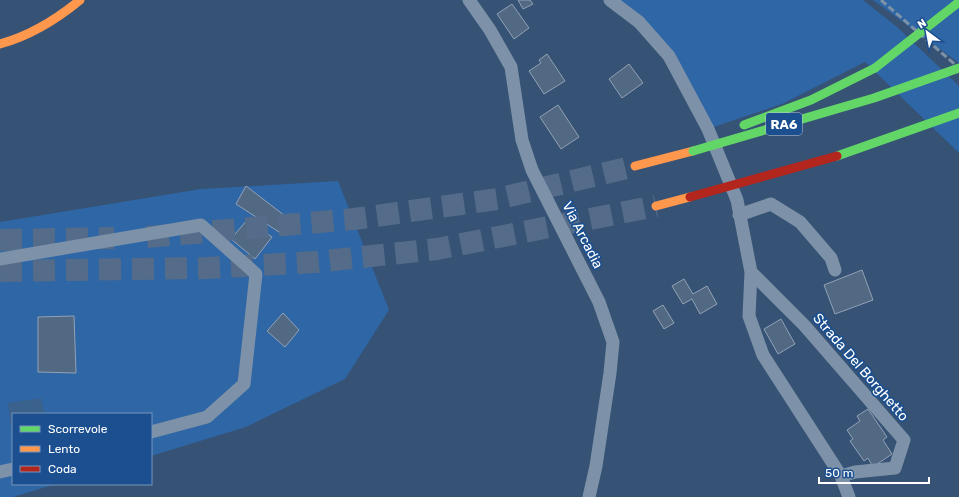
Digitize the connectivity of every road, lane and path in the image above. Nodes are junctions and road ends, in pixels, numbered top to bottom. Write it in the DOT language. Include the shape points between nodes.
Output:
graph roads {
  1 [pos="80,0"];
  2 [pos="468,0"];
  3 [pos="610,0"];
  4 [pos="959,2"];
  5 [pos="0,44"];
  6 [pos="959,68"];
  7 [pos="959,113"];
  8 [pos="896,146"];
  9 [pos="693,151"];
  10 [pos="837,156"];
  11 [pos="635,166"];
  12 [pos="656,206"];
  13 [pos="739,215"];
  14 [pos="0,259"];
  15 [pos="836,270"];
  16 [pos="750,272"];
  17 [pos="152,432"];
  18 [pos="12,469"];
  19 [pos="0,472"];
  20 [pos="841,476"];
  21 [pos="589,497"];
  22 [pos="849,497"];
  1 -- 5 [label="main road" via="40,27"];
  2 -- 21 [label="street, Via Arcadia" via="490,30 511,67 522,140 532,170 599,302 613,342 596,466"];
  3 -- 13 [label="street" via="639,22 669,56 708,129 737,200"];
  4 -- 9 [label="main road, bridge" via="875,68 844,86 744,125"];
  6 -- 9 [label="main road, RA6, bridge" via="874,98"];
  7 -- 10 [label="main road"];
  8 -- 10 [label="main road"];
  9 -- 11 [label="main road, RA6"];
  10 -- 12 [label="main road, bridge"];
  13 -- 15 [label="street" via="771,204 800,222 831,258"];
  13 -- 16 [label="street"];
  14 -- 17 [label="street" via="201,225 256,274 244,384 207,417"];
  16 -- 20 [label="street" via="749,316 762,355"];
  16 -- 20 [label="street, Strada Del Borghetto" via="804,325 904,440 895,468"];
  18 -- 19 [label="street"];
  20 -- 22 [label="street"];
}
